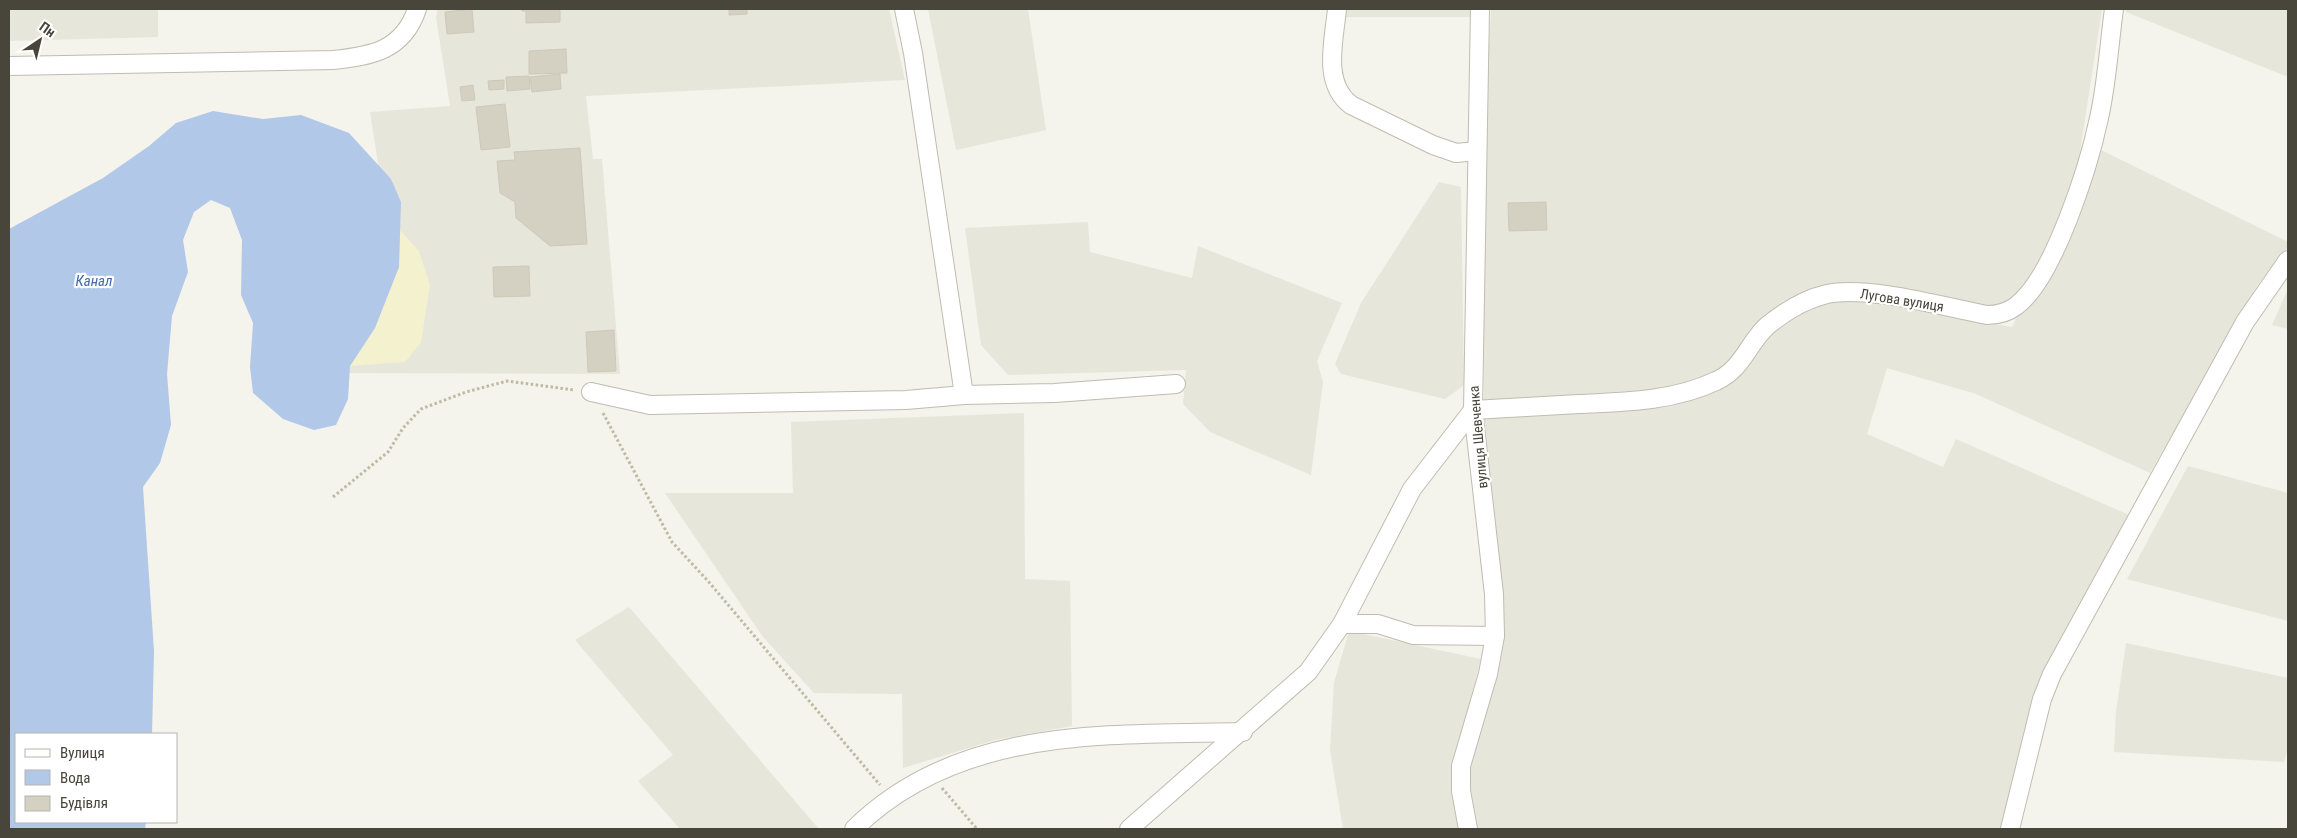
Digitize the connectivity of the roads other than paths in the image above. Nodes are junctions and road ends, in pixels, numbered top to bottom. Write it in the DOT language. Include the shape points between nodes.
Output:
graph roads {
  1 [pos="418,9"];
  2 [pos="904,9"];
  3 [pos="1337,9"];
  4 [pos="1480,9"];
  5 [pos="2114,9"];
  6 [pos="9,66"];
  7 [pos="1477,151"];
  8 [pos="2288,260"];
  9 [pos="1176,384"];
  10 [pos="591,392"];
  11 [pos="964,395"];
  12 [pos="1473,410"];
  13 [pos="1342,624"];
  14 [pos="1495,636"];
  15 [pos="1243,732"];
  16 [pos="854,829"];
  17 [pos="1129,829"];
  18 [pos="1468,829"];
  19 [pos="2010,829"];
  1 -- 6 [label="street" via="395,43 368,56 332,60"];
  2 -- 11 [label="street"];
  3 -- 7 [label="street" via="1332,74 1340,97 1433,145 1456,153"];
  4 -- 7 [label="street, вулиця Шевченка"];
  5 -- 12 [label="street, Лугова вулиця" via="2100,116 2085,173 2046,268 2016,306 2001,314 1987,315 1861,292 1827,294 1797,305 1765,328 1745,357 1717,381 1682,393 1634,402"];
  7 -- 12 [label="street, вулиця Шевченка"];
  8 -- 19 [label="street" via="2244,322 2052,674 2042,699"];
  9 -- 11 [label="street" via="1055,393"];
  10 -- 11 [label="street" via="650,405 906,400"];
  12 -- 13 [label="street" via="1412,489"];
  12 -- 14 [label="street, вулиця Шевченка" via="1494,594"];
  13 -- 14 [label="street" via="1378,624 1413,635"];
  13 -- 15 [label="street" via="1308,672"];
  14 -- 18 [label="street, вулиця Шевченка" via="1488,674 1461,766 1461,790"];
  15 -- 16 [label="street" via="1088,735 1017,746 969,758 931,774 890,797"];
  15 -- 17 [label="street"];
}
